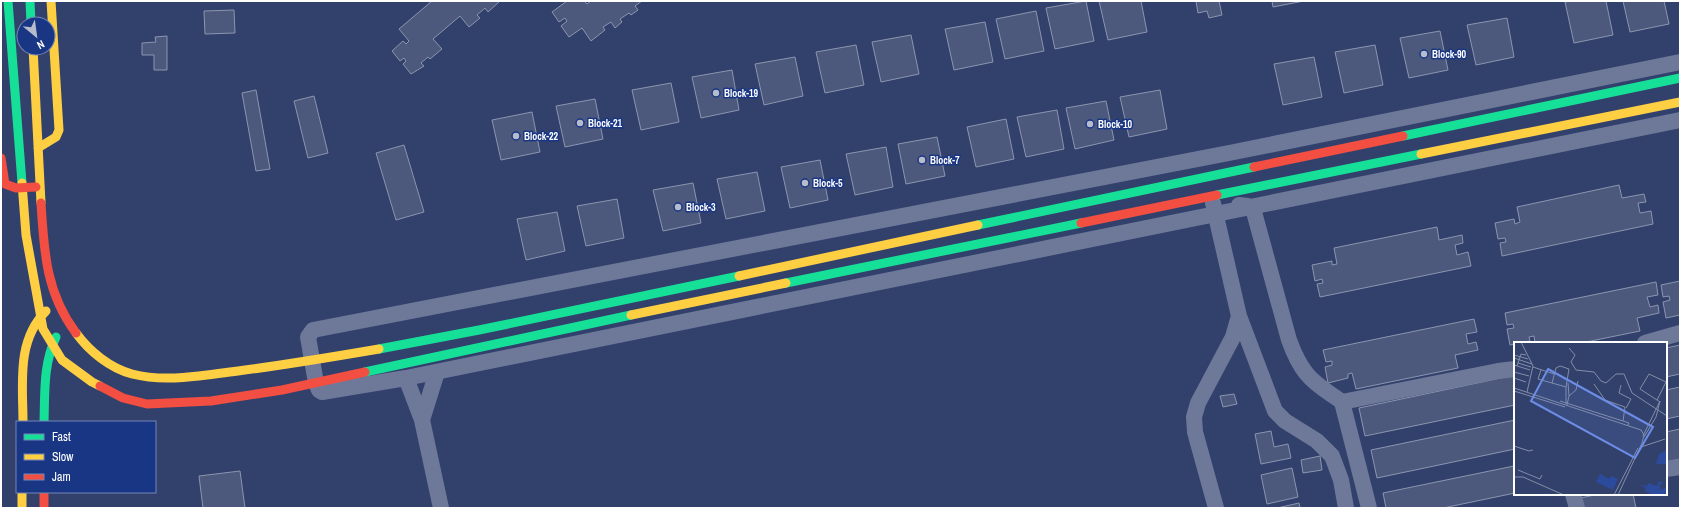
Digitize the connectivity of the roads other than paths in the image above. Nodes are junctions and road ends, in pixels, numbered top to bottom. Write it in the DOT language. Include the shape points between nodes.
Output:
graph roads {
  1 [pos="8,1"];
  2 [pos="30,1"];
  3 [pos="51,1"];
  4 [pos="31,16"];
  5 [pos="33,56"];
  6 [pos="1680,62"];
  7 [pos="1680,78"];
  8 [pos="1680,102"];
  9 [pos="1680,120"];
  10 [pos="38,148"];
  11 [pos="1,158"];
  12 [pos="3,185"];
  13 [pos="40,186"];
  14 [pos="22,188"];
  15 [pos="1219,194"];
  16 [pos="1248,206"];
  17 [pos="1216,213"];
  18 [pos="57,300"];
  19 [pos="1239,316"];
  20 [pos="40,317"];
  21 [pos="66,321"];
  22 [pos="1680,333"];
  23 [pos="1648,342"];
  24 [pos="52,343"];
  25 [pos="312,361"];
  26 [pos="1514,369"];
  27 [pos="437,372"];
  28 [pos="406,378"];
  29 [pos="316,383"];
  30 [pos="1342,402"];
  31 [pos="422,420"];
  32 [pos="23,421"];
  33 [pos="44,421"];
  34 [pos="1680,467"];
  35 [pos="1667,470"];
  36 [pos="22,493"];
  37 [pos="44,493"];
  38 [pos="1573,495"];
  39 [pos="22,508"];
  40 [pos="44,508"];
  41 [pos="441,508"];
  42 [pos="1216,508"];
  43 [pos="1346,508"];
  44 [pos="1369,508"];
  45 [pos="1577,508"];
  1 -- 14 [label="main road"];
  2 -- 4 [label="main road"];
  3 -- 10 [label="main road" via="59,130 56,136"];
  5 -- 10 [label="main road"];
  6 -- 25 [label="street" via="1213,156 313,330 308,337"];
  7 -- 25 [label="main road" via="487,329"];
  8 -- 15 [label="main road"];
  9 -- 16 [label="street"];
  10 -- 13 [label="main road"];
  11 -- 12 [label="main road"];
  12 -- 14 [label="main road"];
  13 -- 14 [label="main road"];
  13 -- 18 [label="main road" via="51,286"];
  14 -- 20 [label="main road" via="26,235"];
  15 -- 16 [label="street" via="1230,203"];
  15 -- 17 [label="street"];
  15 -- 29 [label="main road"];
  16 -- 17 [label="street"];
  16 -- 30 [label="street" via="1254,212 1289,340 1297,359 1315,382"];
  17 -- 19 [label="street"];
  17 -- 27 [label="street"];
  18 -- 20 [label="main road"];
  18 -- 21 [label="main road"];
  19 -- 42 [label="street" via="1233,336 1198,403 1194,417 1195,432"];
  19 -- 43 [label="street" via="1275,411 1284,421 1317,441 1332,456 1341,480"];
  20 -- 24 [label="main road"];
  20 -- 32 [label="main road" via="22,357"];
  21 -- 24 [label="main road"];
  21 -- 25 [label="main road" via="90,349 109,363 144,376 184,378"];
  22 -- 23 [label="street"];
  24 -- 29 [label="main road" via="62,360 92,382 123,398 147,404 211,401"];
  24 -- 33 [label="main road" via="46,374"];
  25 -- 29 [label="street"];
  26 -- 30 [label="street"];
  27 -- 28 [label="street"];
  27 -- 31 [label="street"];
  28 -- 29 [label="street" via="322,392"];
  28 -- 31 [label="street"];
  30 -- 44 [label="street"];
  31 -- 41 [label="street"];
  34 -- 35 [label="street"];
  36 -- 39 [label="main road"];
  37 -- 40 [label="main road"];
  38 -- 45 [label="street"];
}
